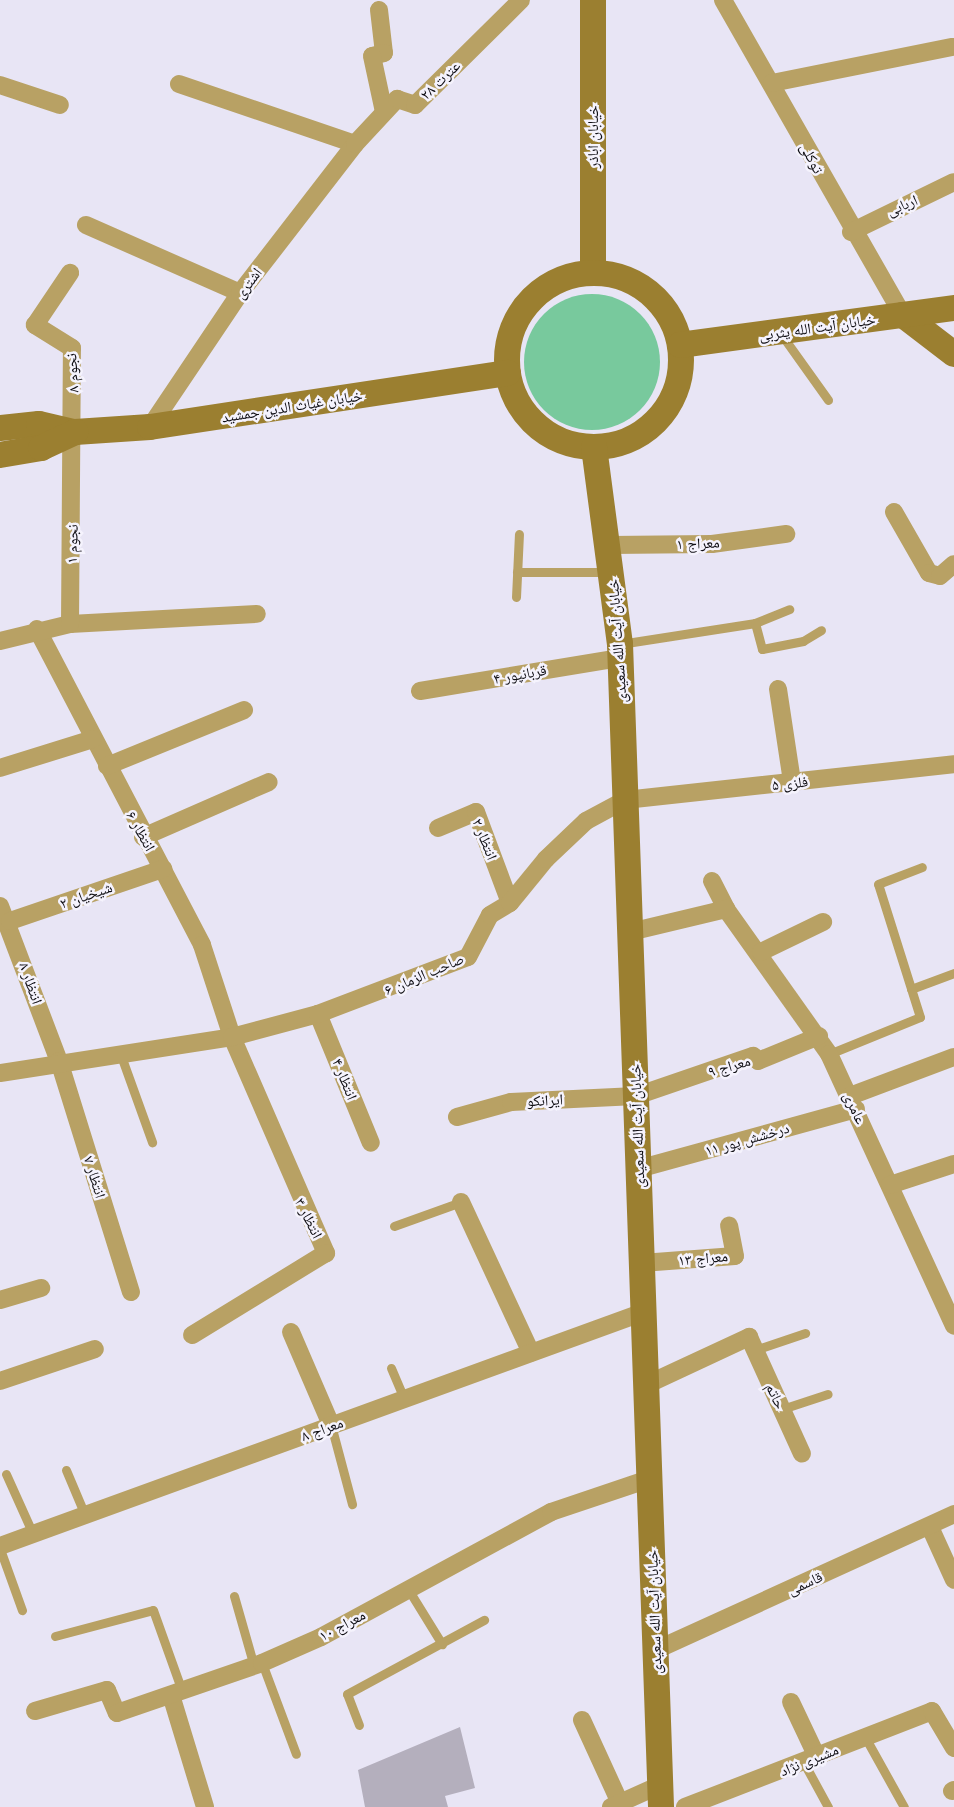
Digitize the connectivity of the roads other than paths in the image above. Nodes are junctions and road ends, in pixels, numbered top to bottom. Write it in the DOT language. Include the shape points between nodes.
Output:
graph roads {
  1 [pos="521,0"];
  2 [pos="593,0"];
  3 [pos="723,0"];
  4 [pos="379,10"];
  5 [pos="952,47"];
  6 [pos="772,83"];
  7 [pos="178,84"];
  8 [pos="0,85"];
  9 [pos="60,105"];
  10 [pos="384,112"];
  11 [pos="355,144"];
  12 [pos="954,182"];
  13 [pos="86,225"];
  14 [pos="852,232"];
  15 [pos="70,273"];
  16 [pos="593,273"];
  17 [pos="240,293"];
  18 [pos="954,308"];
  19 [pos="903,315"];
  20 [pos="780,333"];
  21 [pos="680,345"];
  22 [pos="954,354"];
  23 [pos="508,373"];
  24 [pos="828,400"];
  25 [pos="150,427"];
  26 [pos="0,428"];
  27 [pos="75,432"];
  28 [pos="594,447"];
  29 [pos="0,455"];
  30 [pos="894,512"];
  31 [pos="519,534"];
  32 [pos="786,534"];
  33 [pos="610,545"];
  34 [pos="954,564"];
  35 [pos="517,572"];
  36 [pos="612,572"];
  37 [pos="516,597"];
  38 [pos="789,609"];
  39 [pos="257,614"];
  40 [pos="755,623"];
  41 [pos="70,624"];
  42 [pos="38,629"];
  43 [pos="821,630"];
  44 [pos="0,640"];
  45 [pos="620,651"];
  46 [pos="778,689"];
  47 [pos="420,691"];
  48 [pos="244,710"];
  49 [pos="93,739"];
  50 [pos="954,764"];
  51 [pos="106,766"];
  52 [pos="0,768"];
  53 [pos="269,782"];
  54 [pos="792,782"];
  55 [pos="625,800"];
  56 [pos="438,828"];
  57 [pos="143,837"];
  58 [pos="922,867"];
  59 [pos="163,869"];
  60 [pos="712,881"];
  61 [pos="510,903"];
  62 [pos="726,909"];
  63 [pos="5,914"];
  64 [pos="823,922"];
  65 [pos="630,932"];
  66 [pos="761,952"];
  67 [pos="954,973"];
  68 [pos="911,989"];
  69 [pos="318,1014"];
  70 [pos="819,1036"];
  71 [pos="232,1037"];
  72 [pos="120,1053"];
  73 [pos="829,1054"];
  74 [pos="954,1058"];
  75 [pos="58,1061"];
  76 [pos="0,1073"];
  77 [pos="636,1096"];
  78 [pos="853,1103"];
  79 [pos="457,1117"];
  80 [pos="152,1142"];
  81 [pos="372,1143"];
  82 [pos="954,1164"];
  83 [pos="638,1169"];
  84 [pos="890,1185"];
  85 [pos="460,1202"];
  86 [pos="394,1226"];
  87 [pos="729,1226"];
  88 [pos="642,1263"];
  89 [pos="41,1288"];
  90 [pos="131,1292"];
  91 [pos="1,1296"];
  92 [pos="948,1298"];
  93 [pos="644,1312"];
  94 [pos="954,1326"];
  95 [pos="291,1332"];
  96 [pos="805,1333"];
  97 [pos="192,1335"];
  98 [pos="752,1344"];
  99 [pos="95,1349"];
  100 [pos="531,1353"];
  101 [pos="391,1368"];
  102 [pos="0,1381"];
  103 [pos="646,1385"];
  104 [pos="828,1394"];
  105 [pos="404,1399"];
  106 [pos="782,1409"];
  107 [pos="331,1425"];
  108 [pos="802,1454"];
  109 [pos="66,1470"];
  110 [pos="6,1474"];
  111 [pos="650,1479"];
  112 [pos="352,1503"];
  113 [pos="954,1514"];
  114 [pos="85,1515"];
  115 [pos="930,1527"];
  116 [pos="33,1534"];
  117 [pos="0,1547"];
  118 [pos="954,1581"];
  119 [pos="408,1589"];
  120 [pos="234,1596"];
  121 [pos="22,1610"];
  122 [pos="484,1620"];
  123 [pos="55,1636"];
  124 [pos="442,1644"];
  125 [pos="656,1650"];
  126 [pos="258,1665"];
  127 [pos="176,1693"];
  128 [pos="791,1701"];
  129 [pos="35,1711"];
  130 [pos="582,1720"];
  131 [pos="360,1725"];
  132 [pos="865,1737"];
  133 [pos="954,1748"];
  134 [pos="296,1754"];
  135 [pos="810,1760"];
  136 [pos="661,1796"];
  137 [pos="615,1805"];
  138 [pos="205,1807"];
  139 [pos="685,1807"];
  140 [pos="828,1807"];
  141 [pos="904,1807"];
  1 -- 10 [label="street, عترت ۲۸" via="415,105 397,99"];
  2 -- 16 [label="main road, خیابان اباذر"];
  3 -- 6 [label="street, توکلی"];
  4 -- 10 [label="street" via="384,53 372,56"];
  5 -- 6 [label="street"];
  6 -- 14 [label="street, توکلی"];
  7 -- 11 [label="street"];
  8 -- 9 [label="street"];
  10 -- 11 [label="street, عترت ۲۸"];
  11 -- 17 [label="street, اشتری"];
  12 -- 14 [label="street, اربابی"];
  13 -- 17 [label="street"];
  14 -- 19 [label="street, توکلی"];
  15 -- 27 [label="street, نجوم ۸" via="35,325 72,348"];
  16 -- 21 [label="main road" via="617,277 658,302"];
  16 -- 23 [label="main road" via="569,277 527,304 510,340"];
  17 -- 25 [label="street, اشتری"];
  18 -- 19 [label="main road, خیابان آیت الله یثربی"];
  19 -- 20 [label="main road, خیابان آیت الله یثربی"];
  19 -- 22 [label="main road"];
  20 -- 21 [label="main road, خیابان آیت الله یثربی"];
  20 -- 24 [label="lane"];
  21 -- 28 [label="main road" via="679,378 661,416 634,437"];
  23 -- 25 [label="main road, خیابان غیاث الدین جمشید"];
  23 -- 28 [label="main road" via="514,396 540,428 569,444"];
  25 -- 27 [label="main road, خیابان غیاث الدین جمشید"];
  26 -- 27 [label="main road, خیابان غیاث الدین جمشید" via="39,424"];
  27 -- 29 [label="main road, خیابان غیاث الدین جمشید" via="41,448"];
  27 -- 41 [label="street, نجوم ۱"];
  28 -- 33 [label="main road, خیابان آیت الله سعیدی"];
  30 -- 34 [label="street" via="929,573 940,576"];
  31 -- 35 [label="lane"];
  32 -- 33 [label="street, معراج ۱" via="712,544"];
  33 -- 36 [label="main road, خیابان آیت الله سعیدی"];
  35 -- 36 [label="lane"];
  35 -- 37 [label="lane"];
  36 -- 45 [label="main road, خیابان آیت الله سعیدی"];
  38 -- 40 [label="lane"];
  39 -- 41 [label="street"];
  40 -- 43 [label="lane" via="762,649 803,641"];
  40 -- 45 [label="lane"];
  41 -- 42 [label="street"];
  42 -- 44 [label="street"];
  42 -- 49 [label="street, انتظار ۶"];
  45 -- 47 [label="street, قربانپور ۴"];
  45 -- 55 [label="main road, خیابان آیت الله سعیدی"];
  46 -- 54 [label="street"];
  48 -- 51 [label="street"];
  49 -- 51 [label="street, انتظار ۶"];
  49 -- 52 [label="street"];
  50 -- 54 [label="street, فلزی ۵"];
  51 -- 57 [label="street, انتظار ۶"];
  53 -- 57 [label="street"];
  54 -- 55 [label="street, فلزی ۵"];
  55 -- 61 [label="street, صاحب الزمان ۶" via="586,821"];
  55 -- 65 [label="main road, خیابان آیت الله سعیدی"];
  56 -- 61 [label="street, انتظار ۲" via="476,812"];
  57 -- 59 [label="street, انتظار ۶"];
  58 -- 68 [label="lane" via="878,884"];
  59 -- 63 [label="street, شیخیان ۲"];
  59 -- 71 [label="street, انتظار ۶" via="202,945"];
  60 -- 62 [label="street, عامری"];
  61 -- 69 [label="street, صاحب الزمان ۶" via="490,915 468,957"];
  62 -- 65 [label="street"];
  62 -- 66 [label="street, عامری"];
  63 -- 75 [label="street, انتظار ۸"];
  64 -- 66 [label="street"];
  65 -- 77 [label="main road, خیابان آیت الله سعیدی"];
  66 -- 70 [label="street, عامری"];
  67 -- 68 [label="lane"];
  68 -- 73 [label="lane" via="920,1017"];
  69 -- 71 [label="street, صاحب الزمان ۶"];
  69 -- 81 [label="street, انتظار ۴"];
  70 -- 73 [label="street, عامری"];
  70 -- 77 [label="street, معراج ۹" via="758,1061 753,1056"];
  71 -- 72 [label="street, صاحب الزمان ۶"];
  71 -- 97 [label="street, انتظار ۳" via="327,1253"];
  72 -- 75 [label="street, صاحب الزمان ۶"];
  72 -- 80 [label="lane"];
  73 -- 78 [label="street, عامری"];
  74 -- 78 [label="street, درخشش پور ۱۱"];
  75 -- 76 [label="street, صاحب الزمان ۶"];
  75 -- 90 [label="street, انتظار ۷"];
  77 -- 79 [label="street, ایرانکو" via="511,1102"];
  77 -- 83 [label="main road, خیابان آیت الله سعیدی"];
  78 -- 83 [label="street, درخشش پور ۱۱"];
  78 -- 84 [label="street, عامری"];
  82 -- 84 [label="street"];
  83 -- 88 [label="main road, خیابان آیت الله سعیدی"];
  84 -- 92 [label="street, عامری"];
  85 -- 86 [label="lane"];
  85 -- 100 [label="street"];
  87 -- 88 [label="street, معراج ۱۳" via="735,1256"];
  88 -- 93 [label="main road, خیابان آیت الله سعیدی"];
  89 -- 91 [label="street"];
  92 -- 94 [label="street, عامری"];
  93 -- 100 [label="street, معراج ۸"];
  93 -- 103 [label="main road, خیابان آیت الله سعیدی"];
  95 -- 107 [label="street"];
  96 -- 98 [label="lane"];
  98 -- 103 [label="street"];
  98 -- 106 [label="street, حاتم"];
  99 -- 102 [label="street"];
  100 -- 105 [label="street, معراج ۸"];
  101 -- 105 [label="lane"];
  103 -- 111 [label="main road, خیابان آیت الله سعیدی"];
  104 -- 106 [label="lane"];
  105 -- 107 [label="street, معراج ۸"];
  106 -- 108 [label="street, حاتم"];
  107 -- 112 [label="lane"];
  107 -- 114 [label="street, معراج ۸"];
  109 -- 114 [label="lane"];
  110 -- 116 [label="lane"];
  111 -- 119 [label="street, معراج ۱۰" via="551,1512"];
  111 -- 125 [label="main road, خیابان آیت الله سعیدی"];
  113 -- 115 [label="street, قاسمی"];
  114 -- 116 [label="street, معراج ۸"];
  115 -- 118 [label="street"];
  115 -- 125 [label="street, قاسمی"];
  116 -- 117 [label="street, معراج ۸"];
  117 -- 121 [label="lane"];
  119 -- 124 [label="lane"];
  119 -- 126 [label="street, معراج ۱۰"];
  120 -- 126 [label="lane"];
  122 -- 124 [label="lane"];
  123 -- 127 [label="lane" via="153,1610"];
  124 -- 131 [label="lane" via="347,1694"];
  125 -- 136 [label="main road, خیابان آیت الله سعیدی"];
  126 -- 127 [label="street, معراج ۱۰"];
  126 -- 134 [label="lane"];
  127 -- 129 [label="street, معراج ۱۰" via="117,1713 107,1690"];
  127 -- 138 [label="street"];
  128 -- 135 [label="street"];
  130 -- 137 [label="street"];
  132 -- 133 [label="street, مشیری نژاد" via="932,1711"];
  132 -- 135 [label="street, مشیری نژاد"];
  132 -- 141 [label="lane"];
  135 -- 139 [label="street, مشیری نژاد"];
  135 -- 140 [label="lane"];
  136 -- 137 [label="street"];
}
